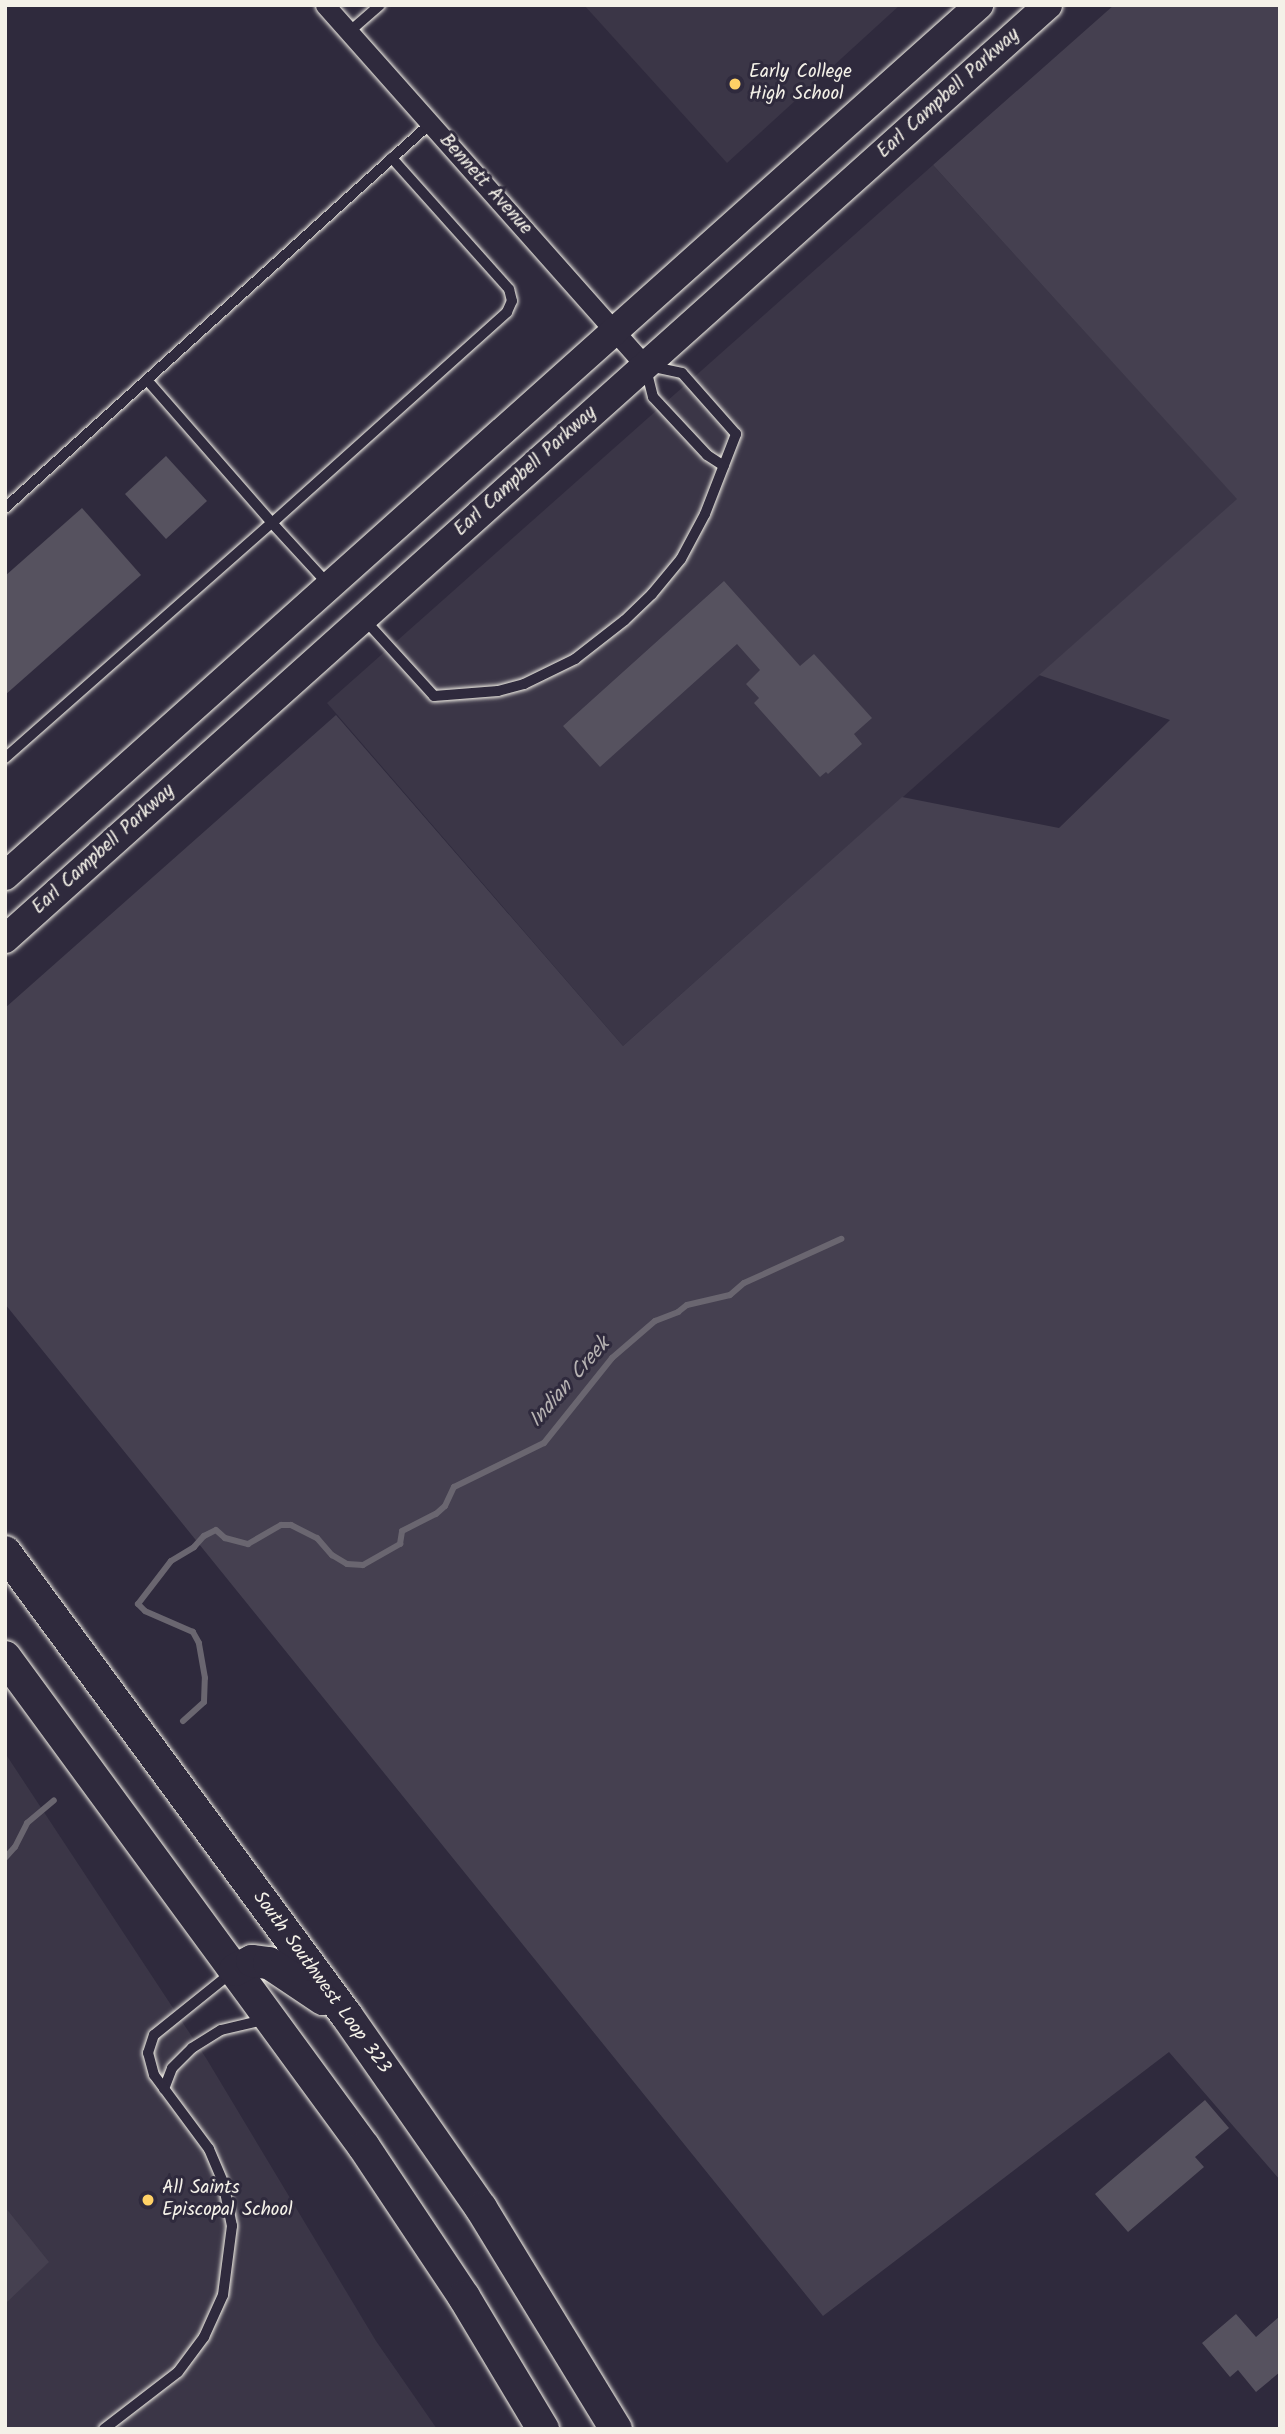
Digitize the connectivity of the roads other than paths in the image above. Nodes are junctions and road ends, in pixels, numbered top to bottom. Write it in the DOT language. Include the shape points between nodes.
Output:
graph roads {
  1 [pos="325,5"];
  2 [pos="380,5"];
  3 [pos="979,5"];
  4 [pos="1048,5"];
  5 [pos="349,32"];
  6 [pos="431,123"];
  7 [pos="392,158"];
  8 [pos="615,331"];
  9 [pos="645,365"];
  10 [pos="147,380"];
  11 [pos="724,466"];
  12 [pos="5,508"];
  13 [pos="272,523"];
  14 [pos="330,586"];
  15 [pos="363,618"];
  16 [pos="5,758"];
  17 [pos="5,876"];
  18 [pos="5,939"];
  19 [pos="5,1552"];
  20 [pos="5,1657"];
  21 [pos="235,1970"];
  22 [pos="347,2017"];
  23 [pos="272,2019"];
  24 [pos="164,2089"];
  25 [pos="104,2429"];
  26 [pos="543,2429"];
  27 [pos="616,2429"];
  1 -- 5 [label="street, Bennett Avenue"];
  2 -- 5 [label="lane"];
  3 -- 8 [label="main road"];
  4 -- 9 [label="main road, Earl Campbell Parkway"];
  5 -- 6 [label="street, Bennett Avenue"];
  6 -- 7 [label="lane"];
  6 -- 8 [label="street, Bennett Avenue"];
  7 -- 10 [label="lane"];
  7 -- 13 [label="lane" via="509,289 512,301 507,312"];
  8 -- 9 [label="street, Bennett Avenue"];
  8 -- 14 [label="main road"];
  9 -- 11 [label="lane" via="653,397"];
  9 -- 11 [label="lane" via="682,373 736,434"];
  9 -- 15 [label="main road, Earl Campbell Parkway"];
  10 -- 12 [label="lane"];
  10 -- 13 [label="lane"];
  11 -- 15 [label="lane" via="681,559 652,594 599,641 566,664 524,684 498,691 434,696"];
  13 -- 14 [label="lane"];
  13 -- 16 [label="lane"];
  14 -- 17 [label="main road"];
  15 -- 18 [label="main road, Earl Campbell Parkway"];
  19 -- 22 [label="highway, South Southwest Loop 323"];
  20 -- 21 [label="highway"];
  21 -- 22 [label="highway" via="252,1961 269,1964"];
  21 -- 23 [label="highway"];
  21 -- 24 [label="lane" via="154,2035 149,2063"];
  22 -- 27 [label="highway, South Southwest Loop 323" via="488,2219"];
  23 -- 24 [label="lane" via="237,2024 207,2038 178,2060"];
  23 -- 26 [label="highway" via="432,2247"];
  24 -- 25 [label="lane" via="209,2150 223,2182 232,2226 228,2273 215,2315 193,2355 160,2389"];
}
